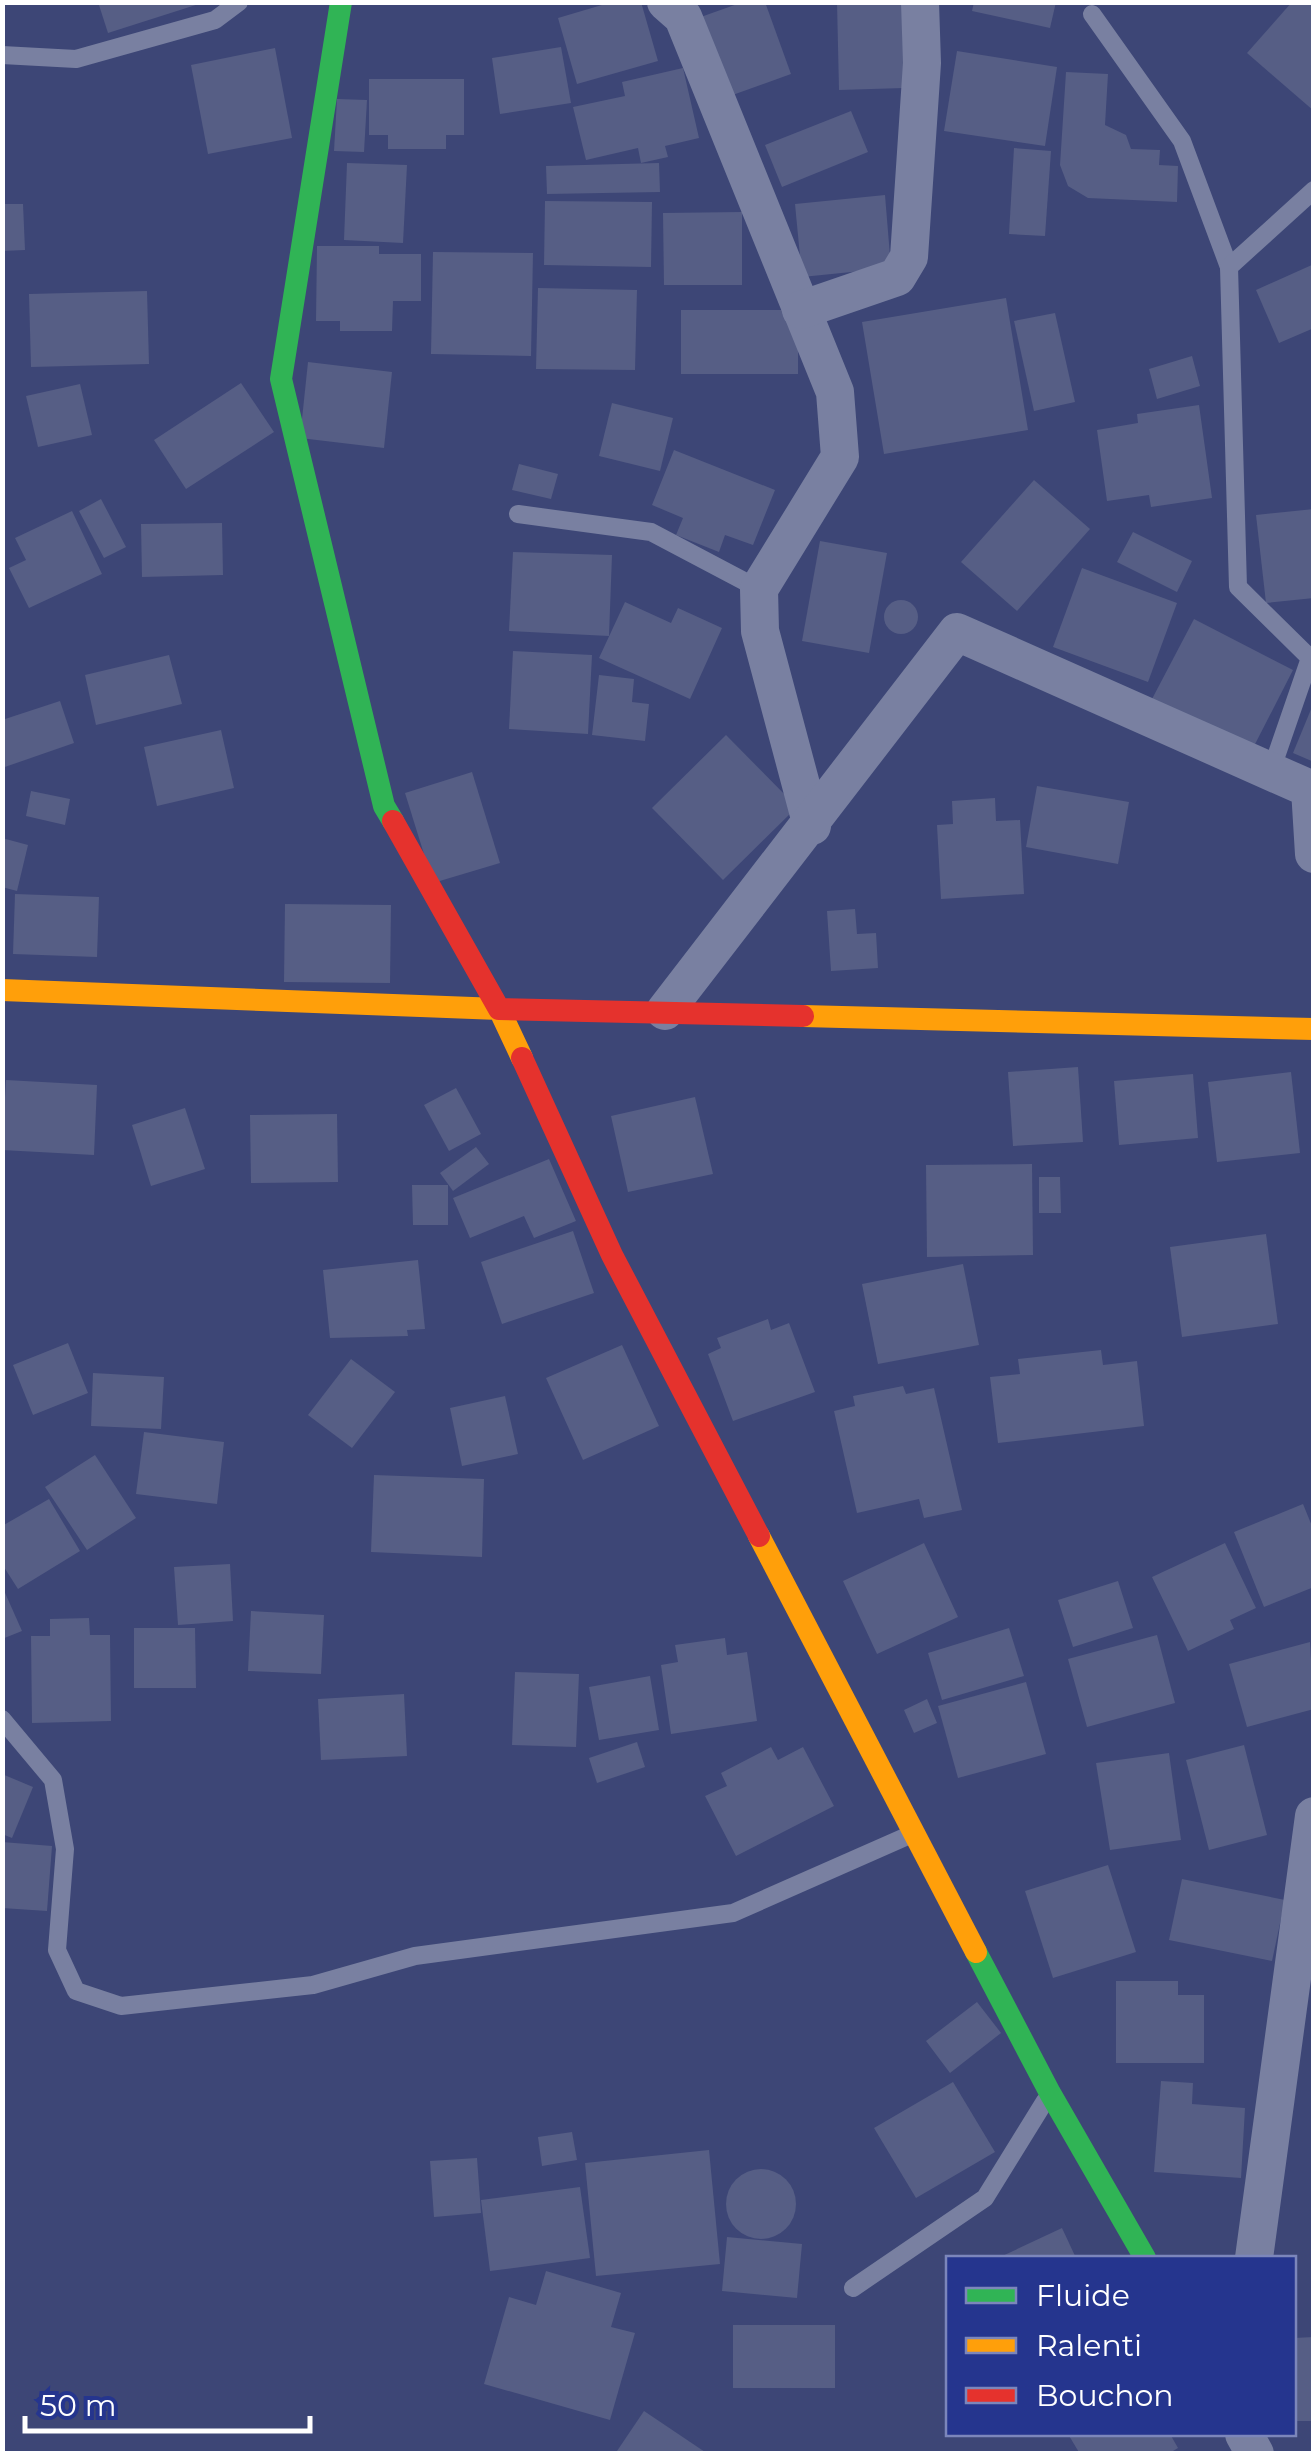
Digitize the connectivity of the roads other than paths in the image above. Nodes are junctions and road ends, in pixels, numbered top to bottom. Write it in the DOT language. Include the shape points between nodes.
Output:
graph roads {
  1 [pos="239,2"];
  2 [pos="341,2"];
  3 [pos="666,2"];
  4 [pos="920,2"];
  5 [pos="1092,14"];
  6 [pos="2,55"];
  7 [pos="1314,190"];
  8 [pos="1229,266"];
  9 [pos="801,310"];
  10 [pos="518,514"];
  11 [pos="759,589"];
  12 [pos="1271,771"];
  13 [pos="812,826"];
  14 [pos="1314,854"];
  15 [pos="2,990"];
  16 [pos="499,1009"];
  17 [pos="665,1011"];
  18 [pos="1314,1029"];
  19 [pos="2,1719"];
  20 [pos="1314,1816"];
  21 [pos="914,1833"];
  22 [pos="1050,2092"];
  23 [pos="1144,2256"];
  24 [pos="1254,2256"];
  25 [pos="853,2288"];
  1 -- 6 [label="lane" via="215,20 76,59"];
  2 -- 16 [label="street" via="281,378 384,806"];
  3 -- 9 [label="street" via="683,17"];
  4 -- 9 [label="street" via="909,257 897,277"];
  5 -- 8 [label="lane" via="1182,142"];
  7 -- 8 [label="lane"];
  8 -- 12 [label="lane" via="1238,588 1310,658"];
  9 -- 11 [label="street" via="835,392 840,457"];
  10 -- 11 [label="lane" via="651,532"];
  11 -- 13 [label="street" via="760,632"];
  12 -- 13 [label="street" via="957,632"];
  12 -- 14 [label="street" via="1310,789"];
  13 -- 17 [label="street"];
  15 -- 16 [label="street"];
  16 -- 17 [label="street"];
  16 -- 21 [label="street" via="612,1256"];
  17 -- 18 [label="street"];
  19 -- 21 [label="lane" via="54,1780 65,1849 56,1950 76,1991 121,2006 313,1985 415,1956 733,1913"];
  20 -- 24 [label="street"];
  21 -- 22 [label="street"];
  22 -- 23 [label="street"];
  22 -- 25 [label="lane" via="985,2198"];
}
